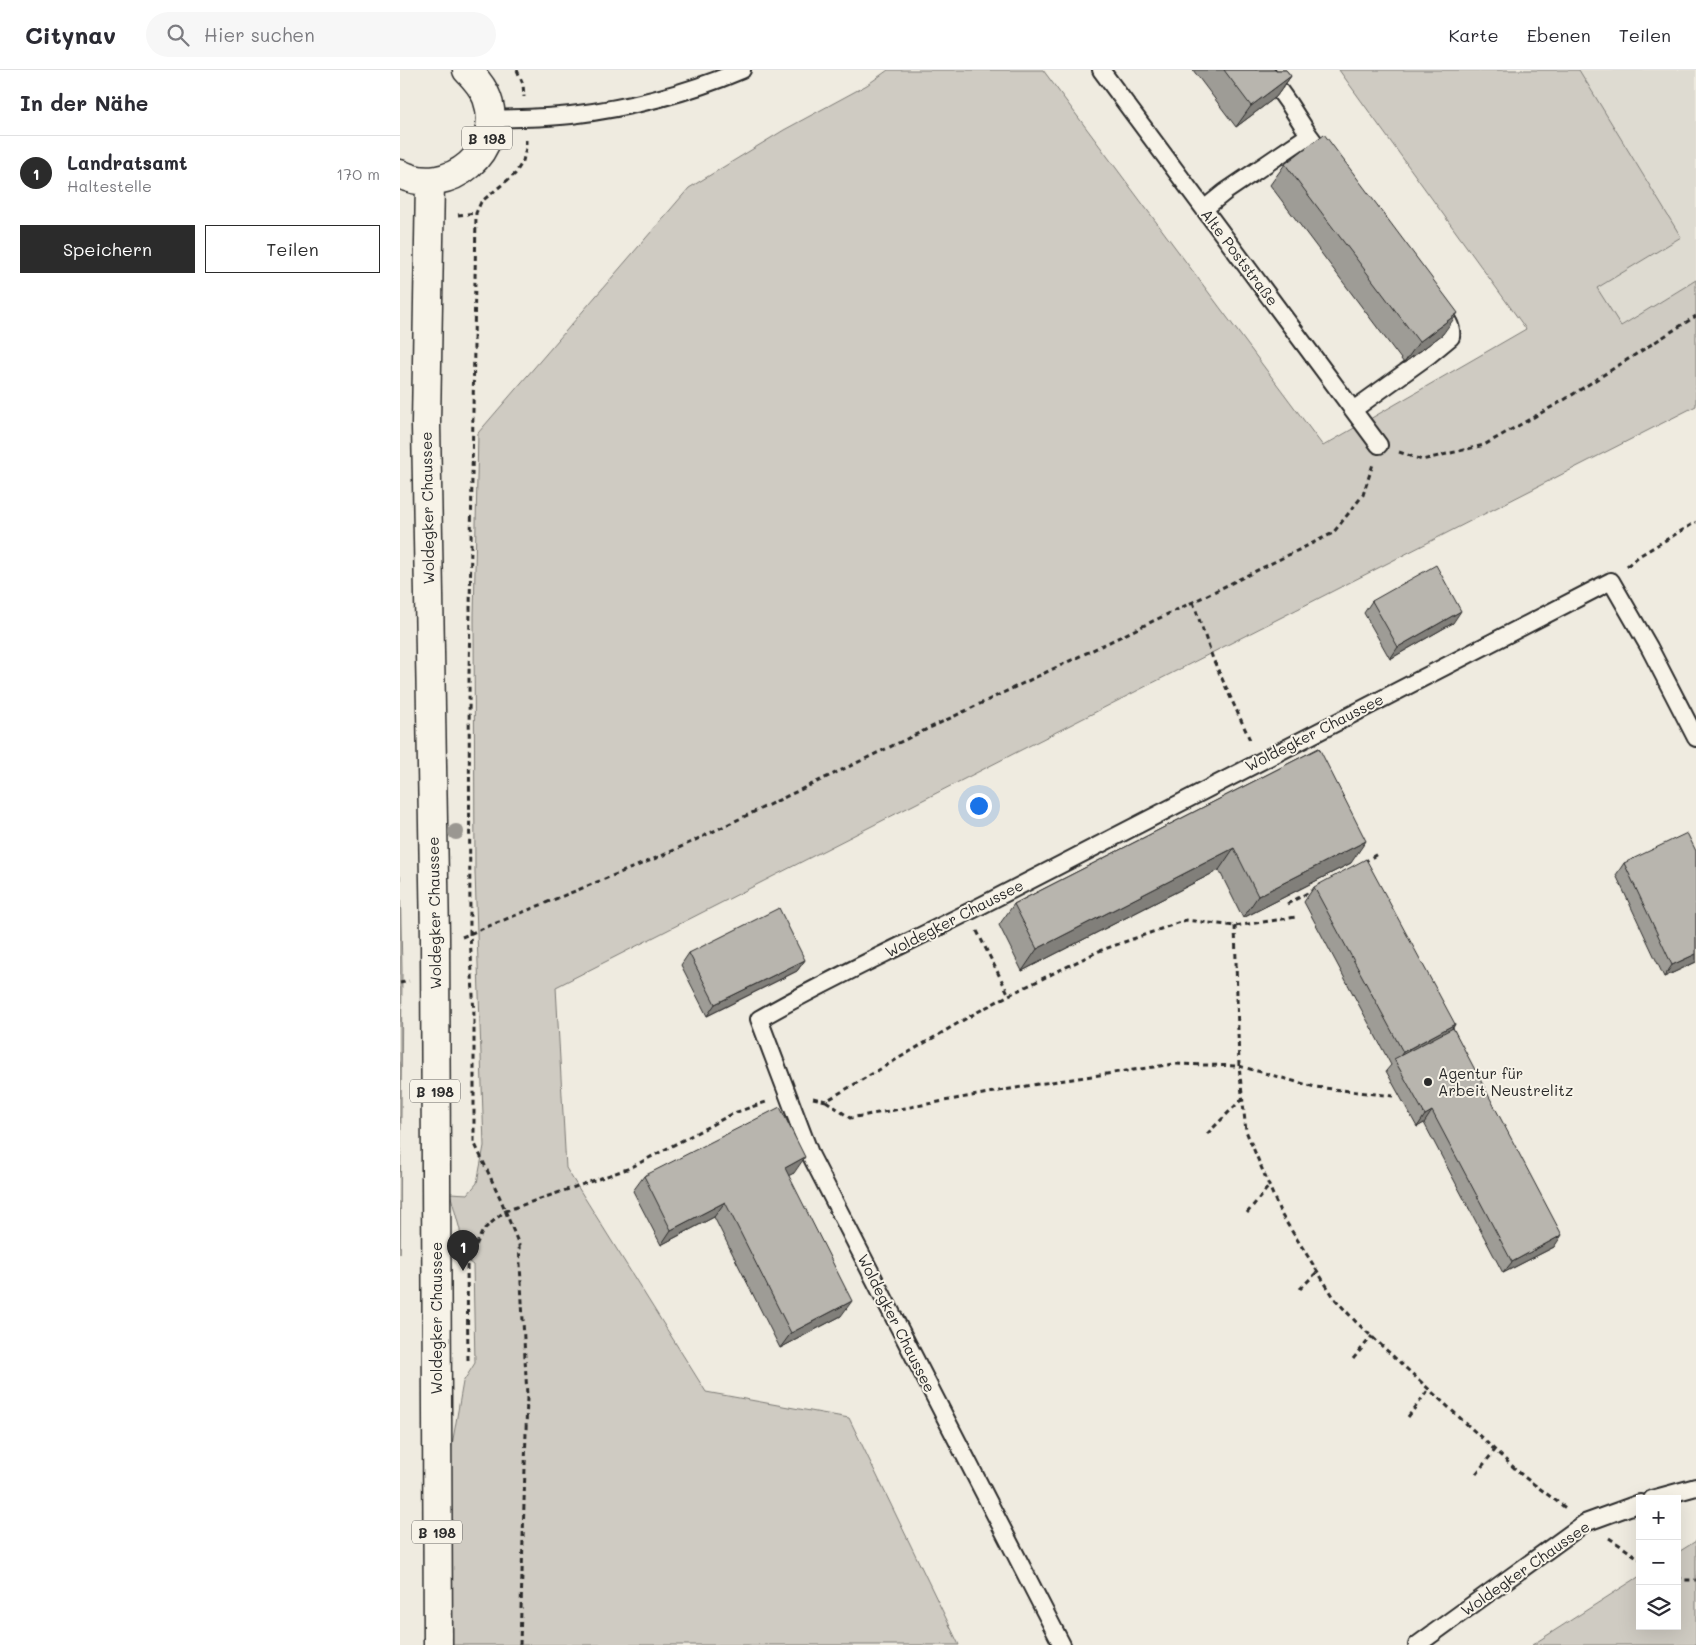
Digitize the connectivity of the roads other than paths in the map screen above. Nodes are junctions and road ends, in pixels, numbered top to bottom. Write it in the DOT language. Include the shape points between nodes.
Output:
graph roads {
  1 [pos="466,70"];
  2 [pos="742,70"];
  3 [pos="1101,70"];
  4 [pos="1265,70"];
  5 [pos="491,119"];
  6 [pos="1309,136"];
  7 [pos="400,174"];
  8 [pos="1338,174"];
  9 [pos="430,181"];
  10 [pos="1204,209"];
  11 [pos="1427,293"];
  12 [pos="1353,410"];
  13 [pos="1379,445"];
  14 [pos="1696,738"];
  15 [pos="1696,1488"];
  16 [pos="1668,1495"];
  17 [pos="1636,1504"];
  18 [pos="438,1645"];
  19 [pos="1062,1645"];
  20 [pos="1416,1645"];
  1 -- 5 [label="main road, B 198" via="486,97"];
  2 -- 5 [label="lane" via="704,86 618,108 570,115"];
  3 -- 10 [label="lane, Alte Poststraße"];
  4 -- 6 [label="lane"];
  5 -- 9 [label="main road, B 198" via="479,156 448,178"];
  6 -- 8 [label="lane"];
  6 -- 10 [label="lane"];
  7 -- 9 [label="main road, B 198"];
  9 -- 18 [label="main road, Woldegker Chaussee / B 198" via="426,424 434,950"];
  10 -- 12 [label="lane, Alte Poststraße"];
  11 -- 12 [label="lane" via="1450,325 1451,337"];
  12 -- 13 [label="lane, Alte Poststraße"];
  14 -- 19 [label="lane, Woldegker Chaussee" via="1611,581 759,1019 811,1156"];
  15 -- 16 [label="lane"];
  17 -- 20 [label="lane, Woldegker Chaussee" via="1585,1523"];
}
